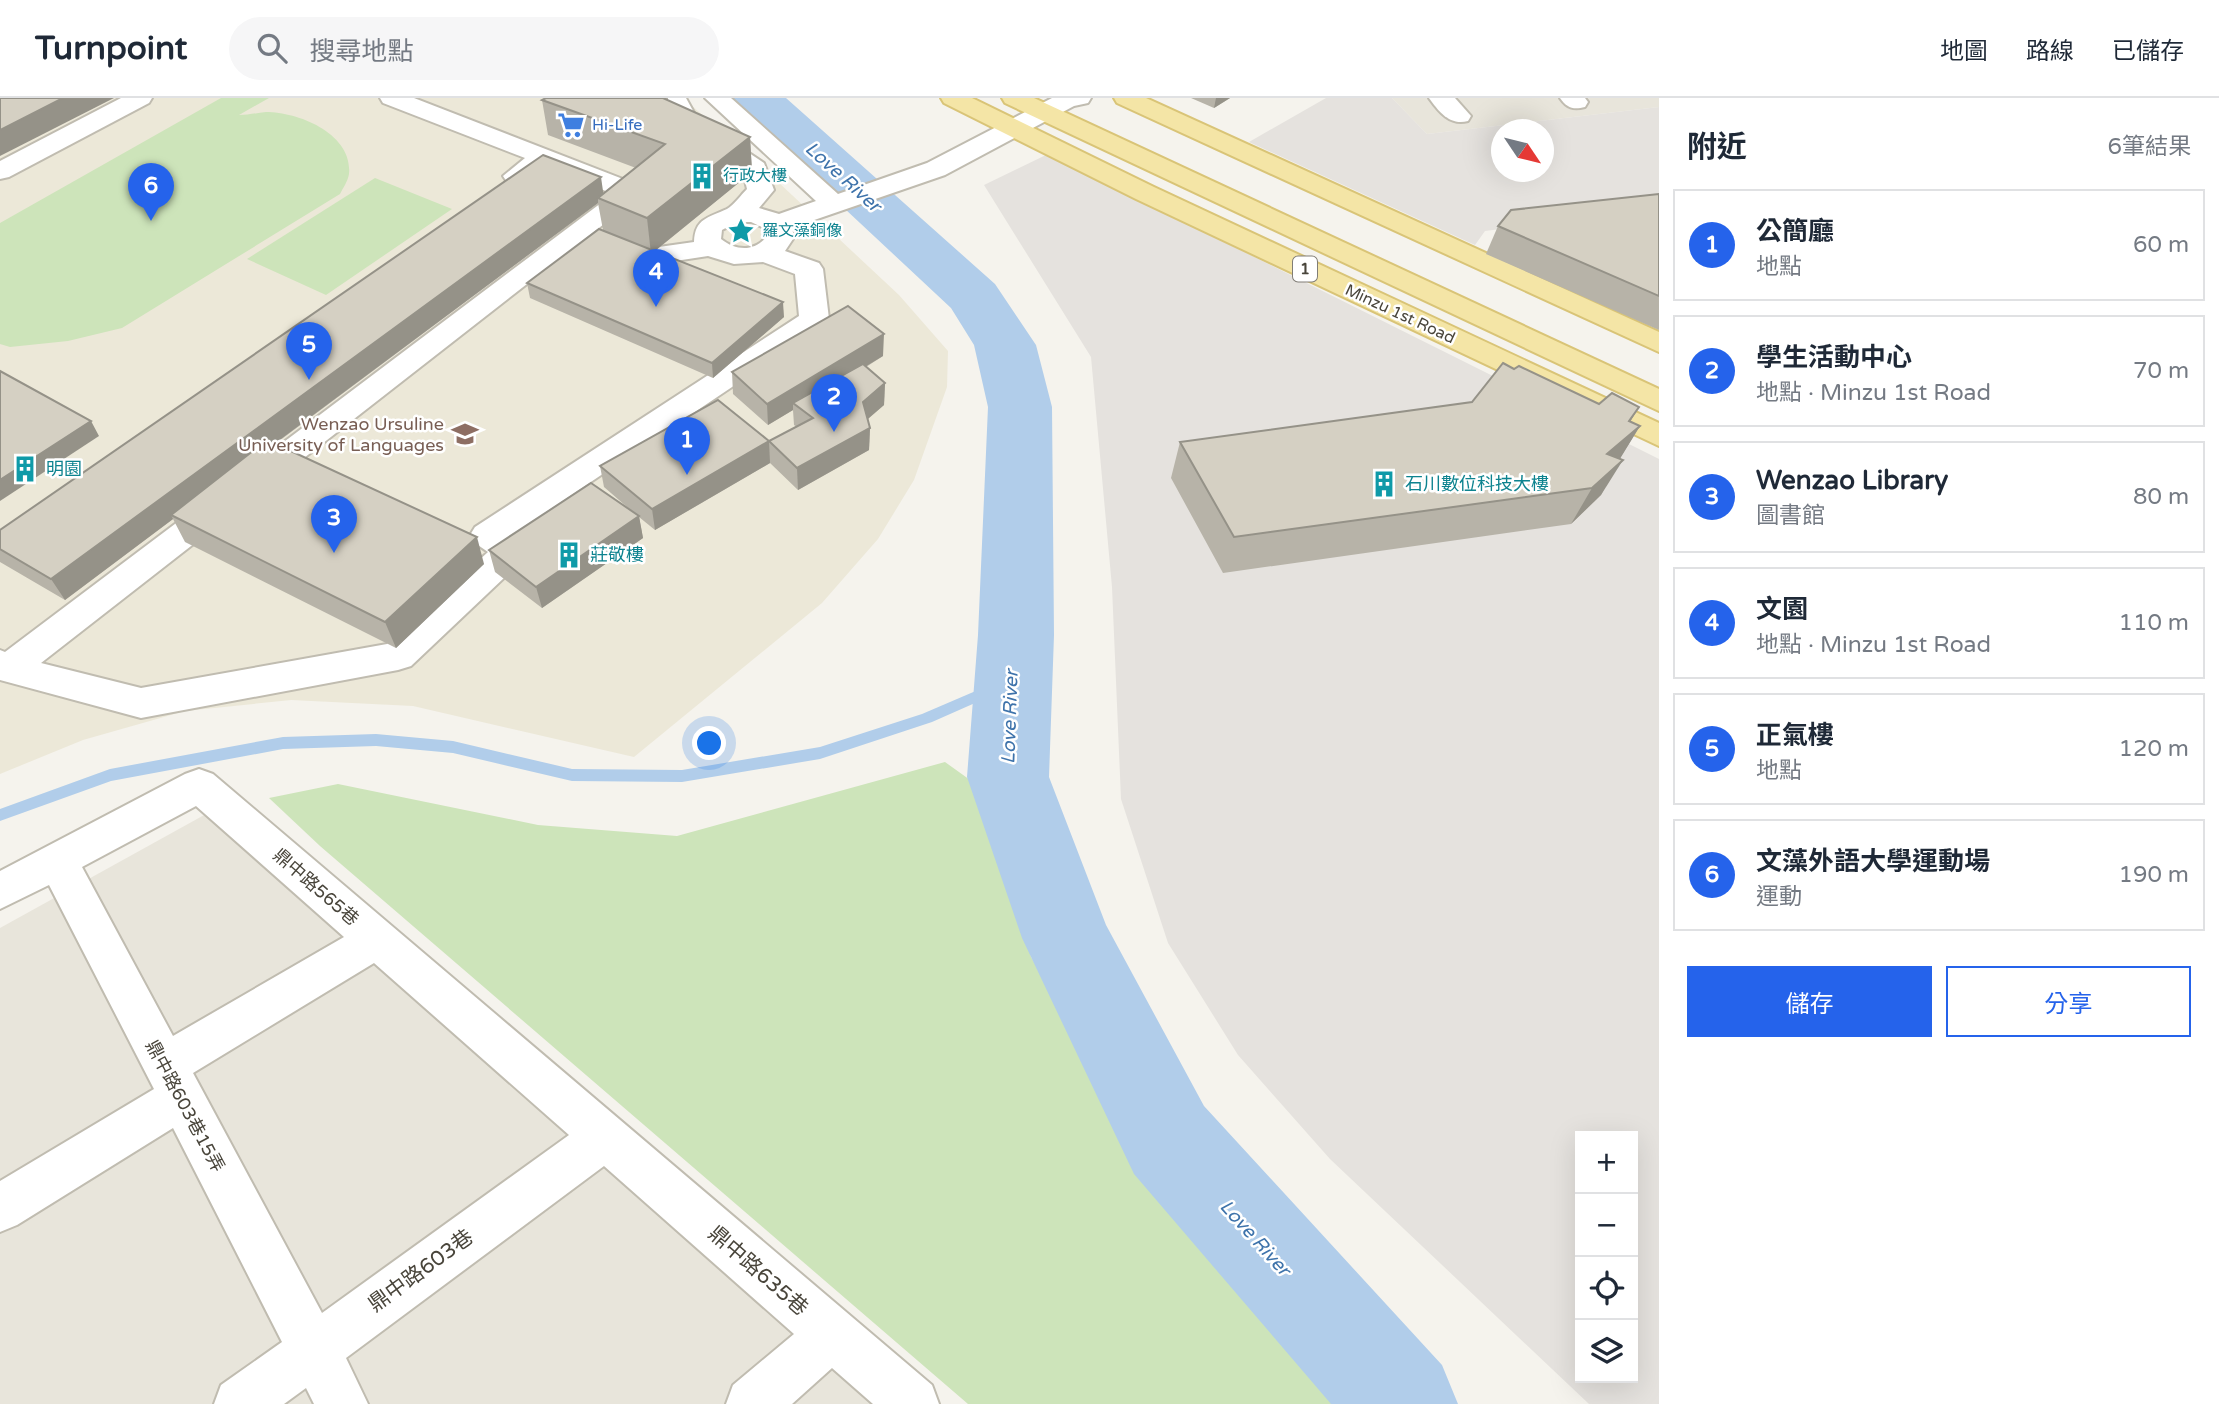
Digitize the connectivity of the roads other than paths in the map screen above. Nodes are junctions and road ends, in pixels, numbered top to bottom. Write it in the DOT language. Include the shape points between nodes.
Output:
graph roads {
  1 [pos="140,98"];
  2 [pos="392,98"];
  3 [pos="671,98"];
  4 [pos="717,98"];
  5 [pos="953,98"];
  6 [pos="1014,98"];
  7 [pos="1126,98"];
  8 [pos="1441,98"];
  9 [pos="1063,102"];
  10 [pos="1459,116"];
  11 [pos="1015,128"];
  12 [pos="544,156"];
  13 [pos="1256,158"];
  14 [pos="0,171"];
  15 [pos="1232,177"];
  16 [pos="499,188"];
  17 [pos="835,205"];
  18 [pos="738,214"];
  19 [pos="582,230"];
  20 [pos="770,238"];
  21 [pos="711,247"];
  22 [pos="1405,282"];
  23 [pos="1379,304"];
  24 [pos="1659,343"];
  25 [pos="1659,375"];
  26 [pos="1659,401"];
  27 [pos="1659,436"];
  28 [pos="4,667"];
  29 [pos="58,861"];
  30 [pos="0,891"];
  31 [pos="376,940"];
  32 [pos="172,1082"];
  33 [pos="603,1138"];
  34 [pos="0,1208"];
  35 [pos="832,1334"];
  36 [pos="314,1349"];
  37 [pos="240,1404"];
  38 [pos="342,1404"];
  39 [pos="752,1404"];
  40 [pos="913,1404"];
  1 -- 14 [label="lane"];
  2 -- 12 [label="lane"];
  3 -- 18 [label="lane" via="687,122 755,168 761,191"];
  4 -- 17 [label="lane"];
  5 -- 11 [label="main road, Minzu 1st Road / 1"];
  6 -- 9 [label="main road, Minzu 1st Road / 1"];
  7 -- 13 [label="main road"];
  8 -- 10 [label="lane"];
  9 -- 11 [label="lane"];
  9 -- 15 [label="main road, Minzu 1st Road / 1"];
  9 -- 22 [label="main road, Minzu 1st Road / 1"];
  11 -- 17 [label="lane" via="936,169"];
  11 -- 23 [label="main road, Minzu 1st Road / 1"];
  12 -- 16 [label="lane"];
  12 -- 19 [label="lane" via="632,192"];
  13 -- 15 [label="main road"];
  13 -- 24 [label="main road"];
  15 -- 25 [label="main road, Minzu 1st Road / 1"];
  17 -- 20 [label="lane"];
  18 -- 20 [label="lane" via="760,215"];
  18 -- 21 [label="lane" via="709,227 706,241"];
  19 -- 21 [label="lane" via="649,257"];
  19 -- 28 [label="lane"];
  20 -- 21 [label="lane" via="740,256"];
  20 -- 28 [label="lane" via="809,270 814,318 487,536 511,551 398,656 141,703"];
  22 -- 23 [label="main road"];
  22 -- 26 [label="main road, Minzu 1st Road / 1"];
  23 -- 27 [label="main road, Minzu 1st Road / 1"];
  29 -- 30 [label="lane, 鼎中路565巷"];
  29 -- 31 [label="lane, 鼎中路565巷" via="199,785"];
  29 -- 32 [label="lane, 鼎中路603巷15弄"];
  31 -- 32 [label="lane"];
  31 -- 33 [label="lane, 鼎中路565巷"];
  32 -- 34 [label="lane"];
  32 -- 36 [label="lane, 鼎中路603巷15弄"];
  33 -- 35 [label="lane, 鼎中路635巷"];
  33 -- 36 [label="lane, 鼎中路603巷"];
  35 -- 39 [label="lane"];
  35 -- 40 [label="lane, 鼎中路635巷"];
  36 -- 37 [label="lane, 鼎中路603巷"];
  36 -- 38 [label="lane, 鼎中路603巷15弄"];
}
